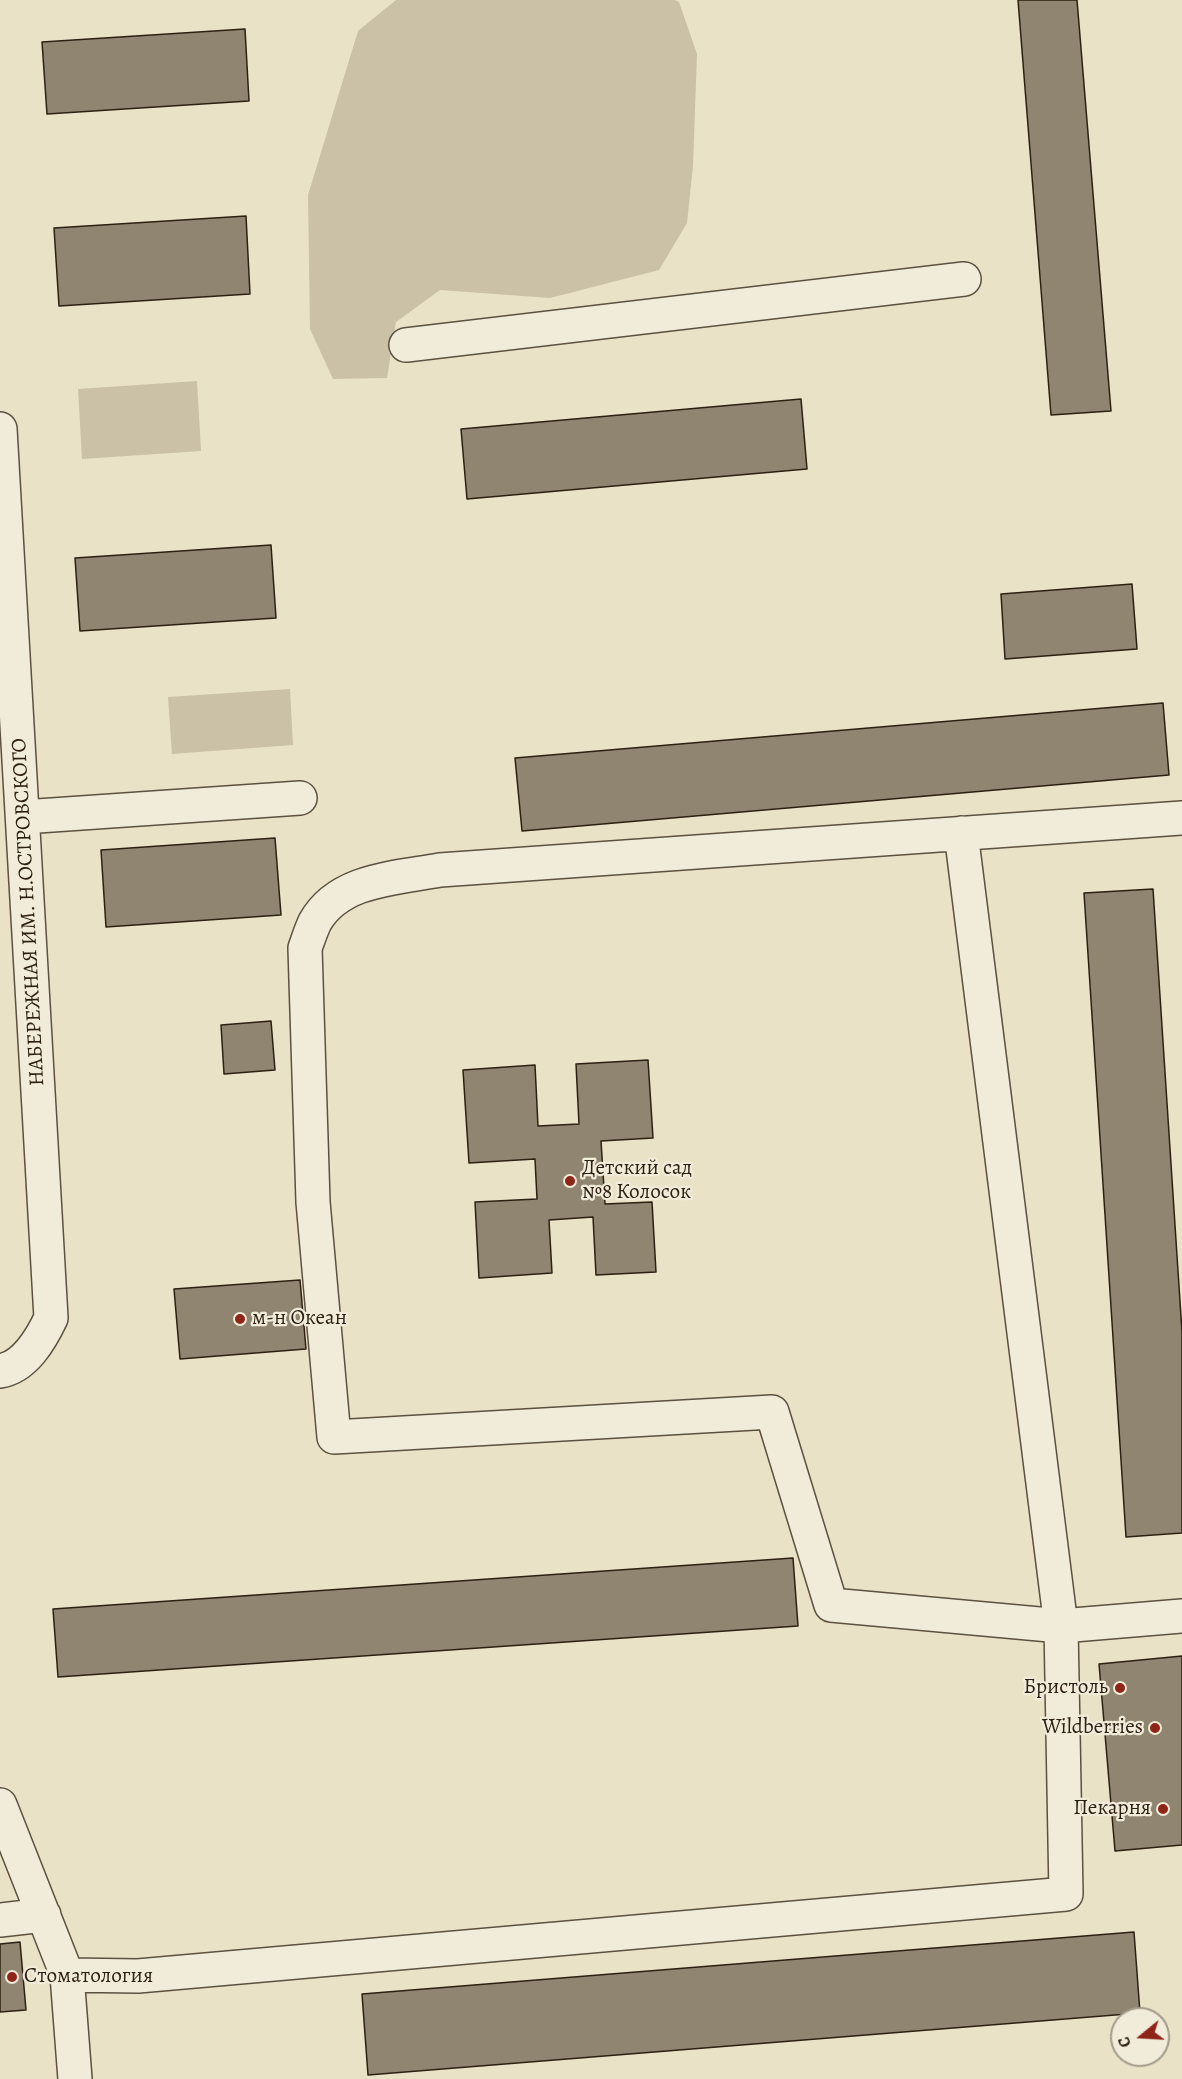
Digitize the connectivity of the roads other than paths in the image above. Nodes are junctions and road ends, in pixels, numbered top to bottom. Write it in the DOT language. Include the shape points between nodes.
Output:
graph roads {
  1 [pos="964,279"];
  2 [pos="406,345"];
  3 [pos="0,429"];
  4 [pos="300,798"];
  5 [pos="23,817"];
  6 [pos="1182,818"];
  7 [pos="961,833"];
  8 [pos="0,1371"];
  9 [pos="1182,1616"];
  10 [pos="1061,1626"];
  11 [pos="0,1805"];
  12 [pos="44,1916"];
  13 [pos="0,1920"];
  14 [pos="67,1975"];
  15 [pos="75,2079"];
  1 -- 2 [label="street"];
  3 -- 5 [label="street, НАБЕРЕЖНАЯ ИМ. Н.ОСТРОВСКОГО"];
  4 -- 5 [label="street"];
  5 -- 8 [label="street, НАБЕРЕЖНАЯ ИМ. Н.ОСТРОВСКОГО" via="51,1318 38,1344 9,1370"];
  6 -- 7 [label="street"];
  7 -- 10 [label="street"];
  7 -- 10 [label="street" via="440,870 353,887 329,903 315,922 305,948 313,1202 334,1437 772,1412 831,1605"];
  9 -- 10 [label="street"];
  10 -- 14 [label="street" via="1066,1894 138,1976"];
  11 -- 12 [label="street"];
  12 -- 13 [label="street"];
  12 -- 14 [label="street"];
  14 -- 15 [label="street"];
}
